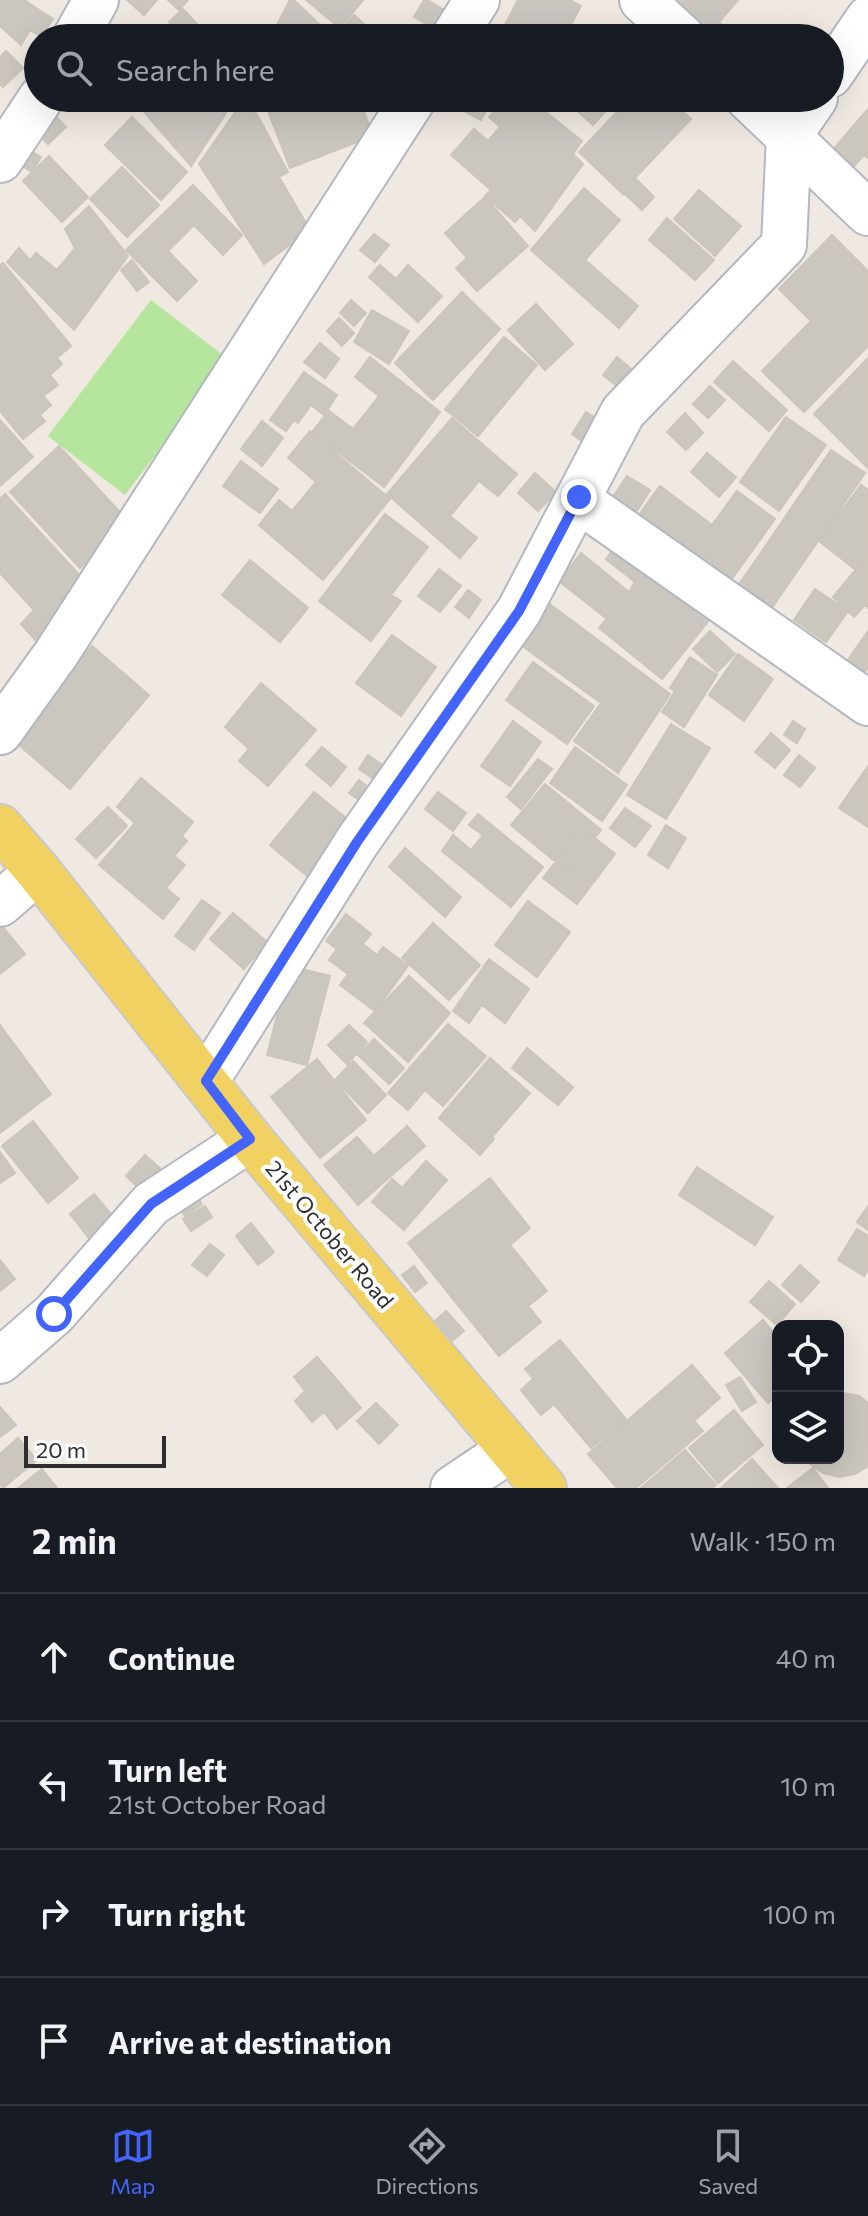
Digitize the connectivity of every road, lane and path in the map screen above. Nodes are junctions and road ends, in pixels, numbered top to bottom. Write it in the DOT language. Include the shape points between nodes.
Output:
graph roads {
  1 [pos="96,0"];
  2 [pos="477,0"];
  3 [pos="642,0"];
  4 [pos="868,19"];
  5 [pos="83,24"];
  6 [pos="462,24"];
  7 [pos="668,24"];
  8 [pos="844,54"];
  9 [pos="32,112"];
  10 [pos="405,112"];
  11 [pos="763,112"];
  12 [pos="805,112"];
  13 [pos="789,136"];
  14 [pos="0,160"];
  15 [pos="868,213"];
  16 [pos="579,497"];
  17 [pos="868,703"];
  18 [pos="0,732"];
  19 [pos="0,827"];
  20 [pos="38,871"];
  21 [pos="0,904"];
  22 [pos="206,1081"];
  23 [pos="250,1139"];
  24 [pos="0,1361"];
  25 [pos="511,1449"];
  26 [pos="453,1488"];
  27 [pos="544,1488"];
  1 -- 5 [label="street"];
  2 -- 6 [label="street"];
  3 -- 7 [label="street"];
  4 -- 8 [label="street"];
  9 -- 14 [label="street"];
  10 -- 18 [label="street" via="56,654"];
  11 -- 13 [label="street"];
  12 -- 13 [label="street"];
  13 -- 15 [label="street"];
  13 -- 16 [label="street" via="784,245 623,412"];
  16 -- 17 [label="street"];
  16 -- 22 [label="street" via="519,611 357,842"];
  19 -- 20 [label="main road, 21st October Road"];
  20 -- 21 [label="street"];
  20 -- 22 [label="main road, 21st October Road"];
  22 -- 23 [label="main road, 21st October Road"];
  23 -- 24 [label="street" via="151,1204 54,1314"];
  23 -- 25 [label="main road, 21st October Road"];
  25 -- 26 [label="street"];
  25 -- 27 [label="main road, 21st October Road"];
}
